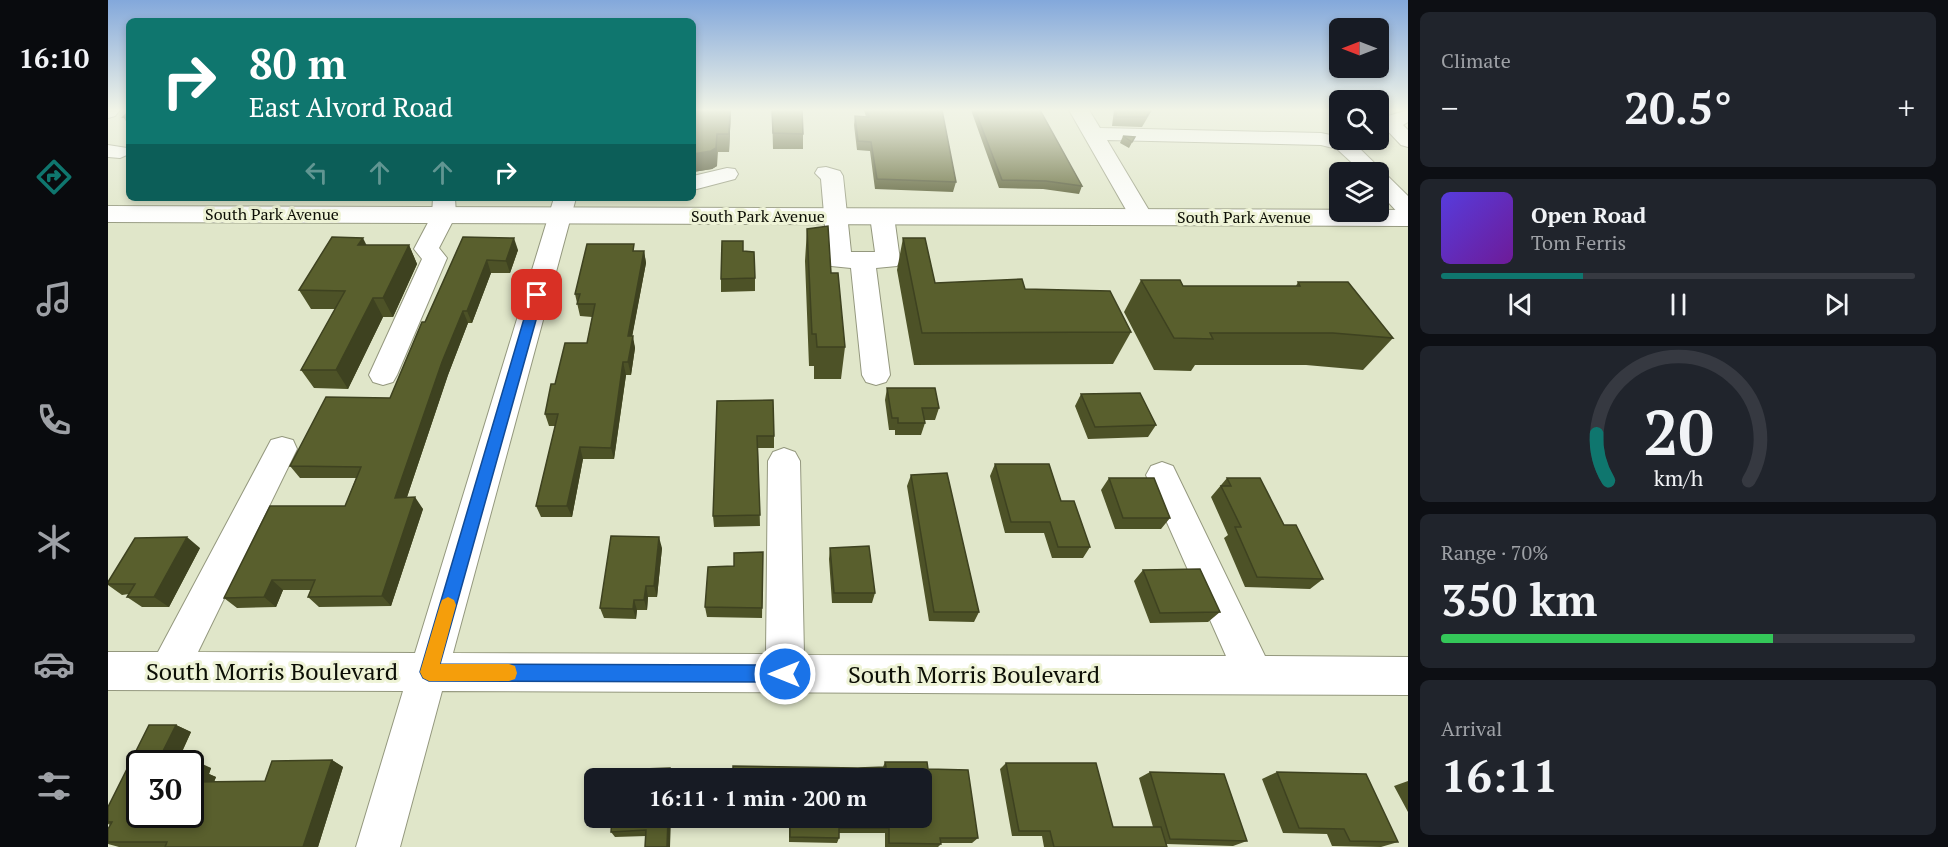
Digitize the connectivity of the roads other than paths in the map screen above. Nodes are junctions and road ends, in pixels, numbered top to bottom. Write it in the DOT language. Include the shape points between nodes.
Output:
graph roads {
  1 [pos="1101,150"];
  2 [pos="1350,150"];
  3 [pos="1363,162"];
  4 [pos="826,173"];
  5 [pos="727,174"];
  6 [pos="696,182"];
  7 [pos="1389,189"];
  8 [pos="444,206"];
  9 [pos="563,207"];
  10 [pos="1408,210"];
  11 [pos="108,214"];
  12 [pos="837,216"];
  13 [pos="882,216"];
  14 [pos="1141,217"];
  15 [pos="1408,218"];
  16 [pos="863,260"];
  17 [pos="383,375"];
  18 [pos="876,375"];
  19 [pos="282,449"];
  20 [pos="784,461"];
  21 [pos="1162,475"];
  22 [pos="108,671"];
  23 [pos="169,671"];
  24 [pos="429,672"];
  25 [pos="785,674"];
  26 [pos="1254,675"];
  27 [pos="1408,676"];
  28 [pos="378,847"];
  1 -- 14 [label="street"];
  2 -- 3 [label="street"];
  4 -- 12 [label="street" via="832,176"];
  5 -- 6 [label="street"];
  7 -- 10 [label="street"];
  8 -- 9 [label="main road, South Park Avenue"];
  8 -- 11 [label="main road, South Park Avenue"];
  8 -- 17 [label="street" via="426,249 435,258"];
  9 -- 12 [label="main road, South Park Avenue"];
  9 -- 24 [label="street"];
  12 -- 13 [label="main road, South Park Avenue"];
  12 -- 16 [label="street" via="840,260"];
  13 -- 14 [label="main road, South Park Avenue"];
  13 -- 16 [label="street" via="888,260"];
  14 -- 15 [label="main road, South Park Avenue"];
  16 -- 18 [label="street"];
  19 -- 23 [label="street"];
  20 -- 25 [label="street"];
  21 -- 26 [label="street"];
  22 -- 23 [label="street, South Morris Boulevard"];
  23 -- 24 [label="street, South Morris Boulevard"];
  24 -- 25 [label="street, South Morris Boulevard"];
  24 -- 28 [label="street"];
  25 -- 26 [label="street, South Morris Boulevard"];
  26 -- 27 [label="street, South Morris Boulevard"];
}
